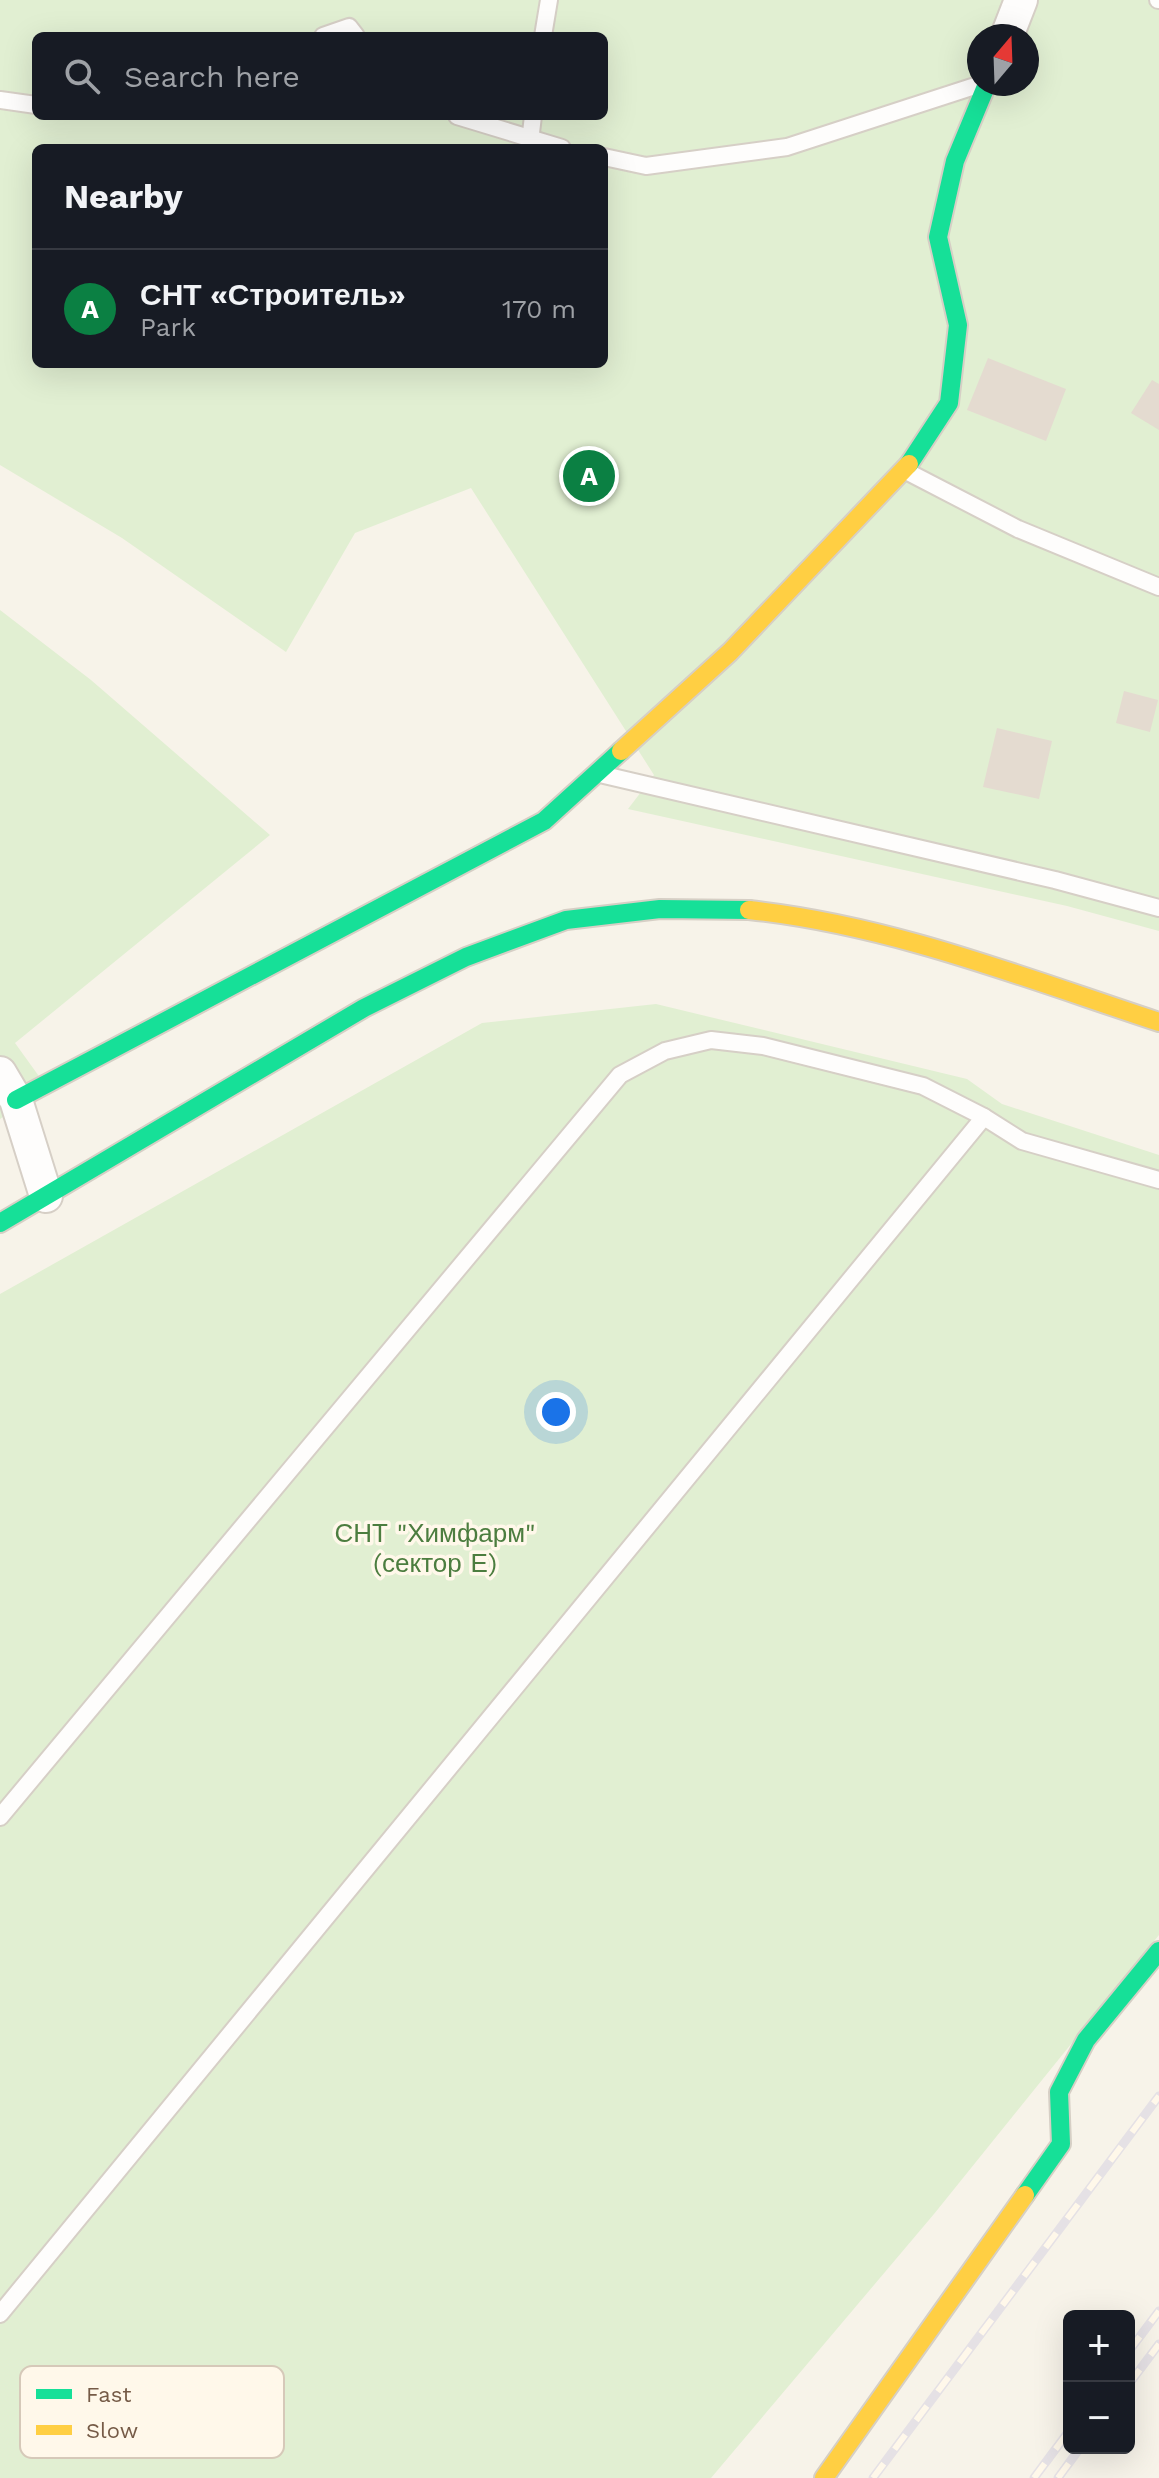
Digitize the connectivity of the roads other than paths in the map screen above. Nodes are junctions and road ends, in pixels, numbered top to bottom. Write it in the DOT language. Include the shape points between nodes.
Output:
graph roads {
  1 [pos="549,0"];
  2 [pos="1021,0"];
  3 [pos="1012,24"];
  4 [pos="335,32"];
  5 [pos="353,32"];
  6 [pos="544,32"];
  7 [pos="967,90"];
  8 [pos="980,96"];
  9 [pos="0,100"];
  10 [pos="32,104"];
  11 [pos="469,120"];
  12 [pos="533,120"];
  13 [pos="530,141"];
  14 [pos="544,144"];
  15 [pos="608,158"];
  16 [pos="905,470"];
  17 [pos="1159,587"];
  18 [pos="599,774"];
  19 [pos="1159,908"];
  20 [pos="1159,1022"];
  21 [pos="8,1086"];
  22 [pos="984,1117"];
  23 [pos="1159,1180"];
  24 [pos="46,1196"];
  25 [pos="0,1223"];
  26 [pos="0,1817"];
  27 [pos="1159,1951"];
  28 [pos="0,2314"];
  29 [pos="824,2478"];
  1 -- 6 [label="lane"];
  2 -- 3 [label="street"];
  4 -- 5 [label="lane" via="349,27"];
  7 -- 15 [label="lane" via="787,147 646,166"];
  8 -- 16 [label="street" via="955,161 938,237 958,325 949,403"];
  9 -- 10 [label="lane"];
  11 -- 13 [label="lane"];
  12 -- 13 [label="lane"];
  13 -- 14 [label="lane"];
  16 -- 17 [label="lane" via="1018,529"];
  16 -- 18 [label="street" via="730,652 622,747"];
  18 -- 19 [label="lane"];
  18 -- 21 [label="street" via="544,821"];
  20 -- 24 [label="street" via="844,923 751,910 660,909 566,920 466,957 364,1008"];
  21 -- 24 [label="street"];
  22 -- 23 [label="lane" via="1022,1141"];
  22 -- 26 [label="lane" via="923,1086 763,1046 711,1040 665,1051 620,1075"];
  22 -- 28 [label="lane"];
  24 -- 25 [label="street"];
  27 -- 29 [label="street" via="1086,2040 1059,2092 1061,2144"];
}
